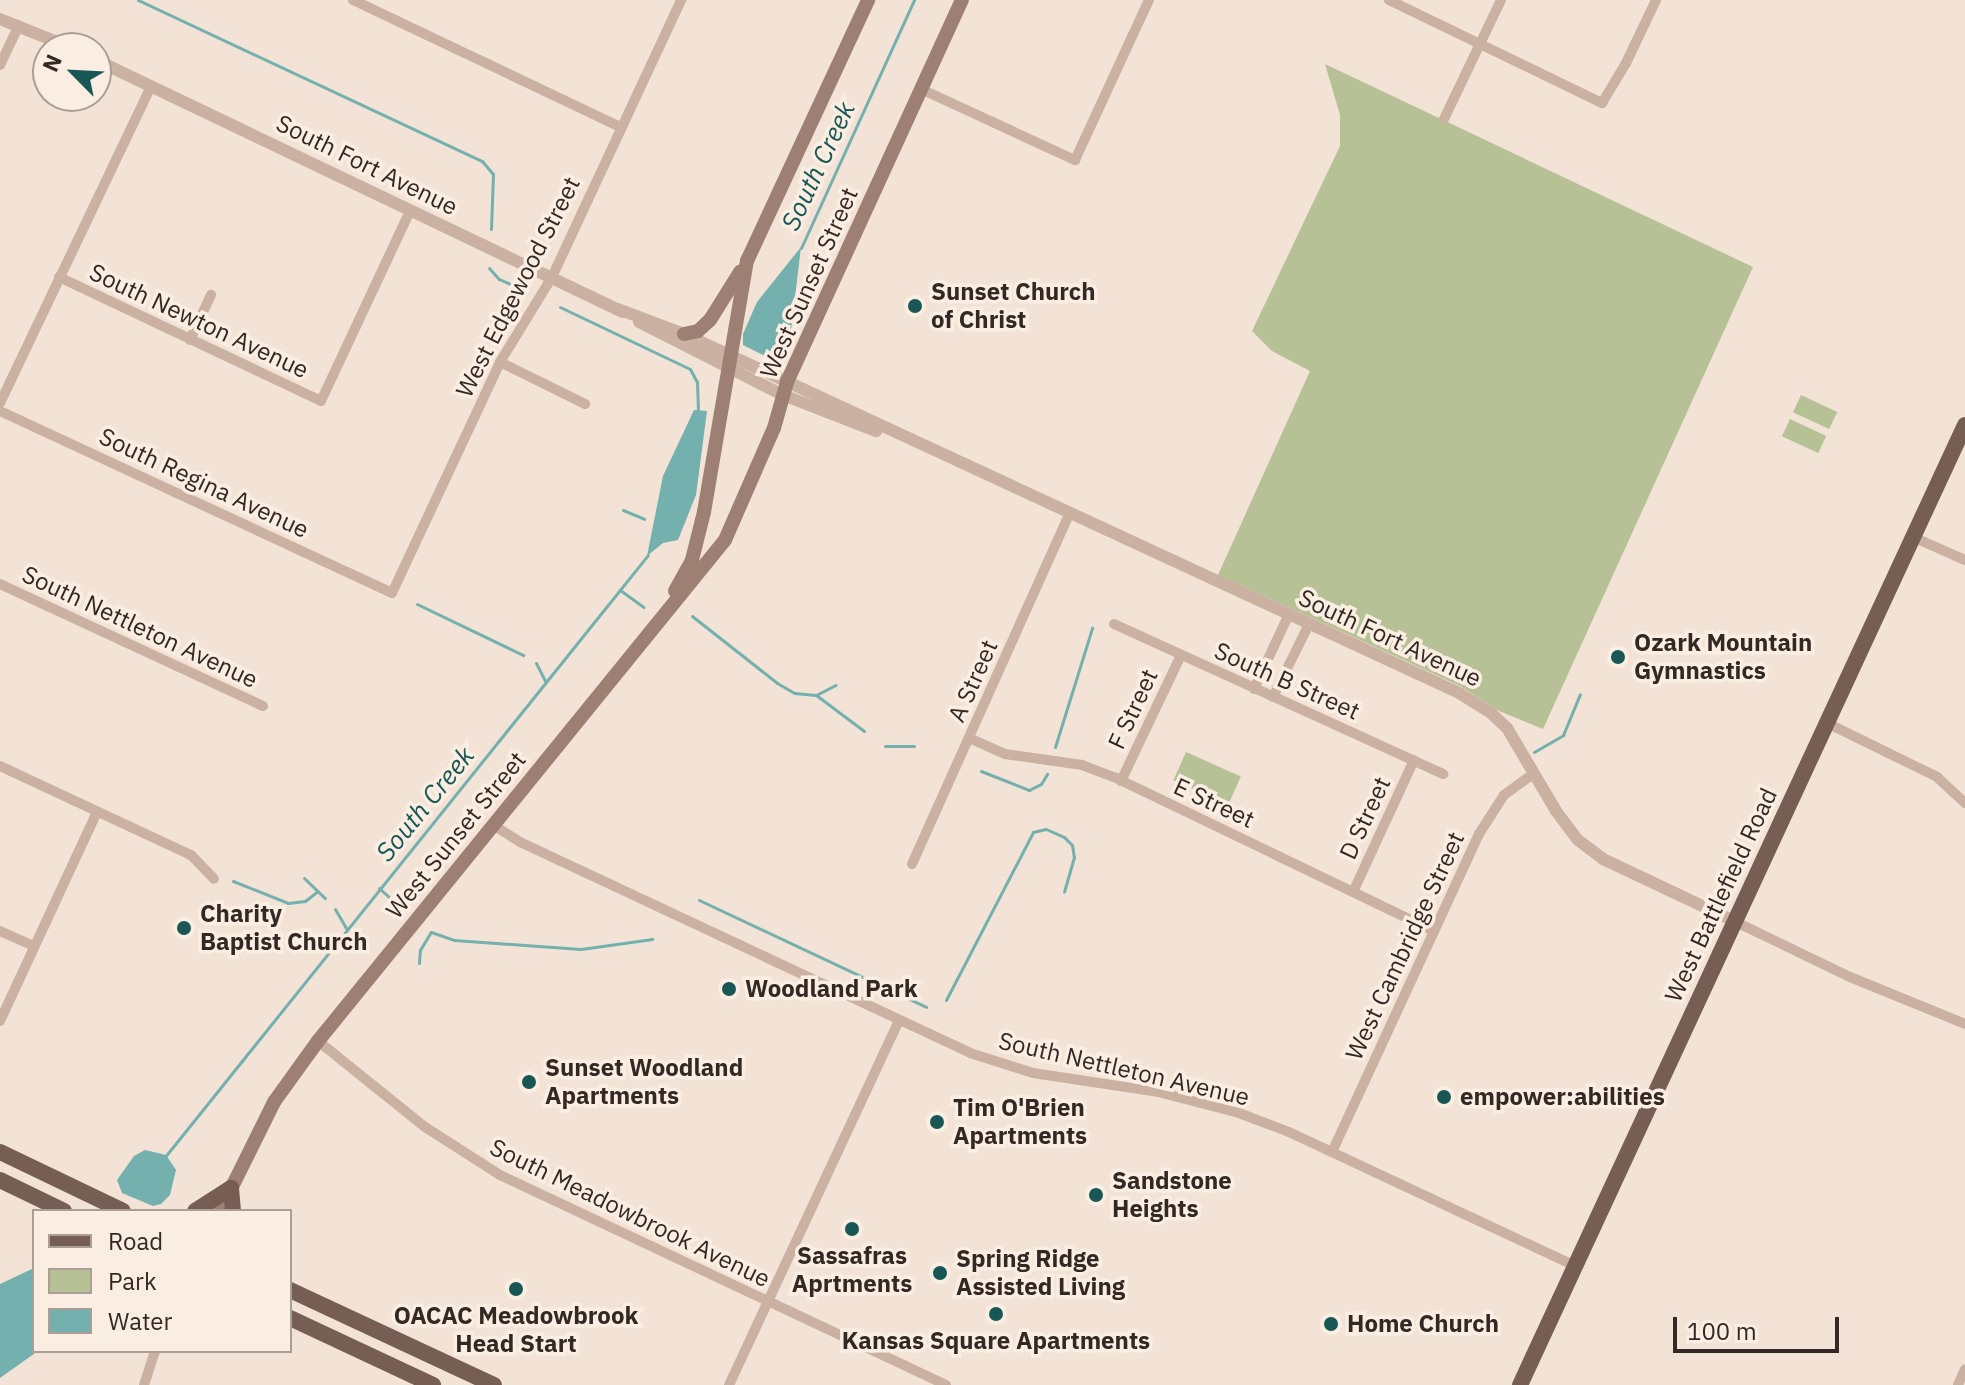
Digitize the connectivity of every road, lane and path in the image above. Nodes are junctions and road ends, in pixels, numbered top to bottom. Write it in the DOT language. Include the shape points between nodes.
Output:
graph roads {
  1 [pos="353,0"];
  2 [pos="681,0"];
  3 [pos="868,0"];
  4 [pos="962,0"];
  5 [pos="1149,0"];
  6 [pos="1389,0"];
  7 [pos="1501,0"];
  8 [pos="1656,0"];
  9 [pos="0,19"];
  10 [pos="19,25"];
  11 [pos="35,32"];
  12 [pos="1480,45"];
  13 [pos="0,65"];
  14 [pos="112,68"];
  15 [pos="151,86"];
  16 [pos="921,89"];
  17 [pos="1444,119"];
  18 [pos="621,127"];
  19 [pos="410,211"];
  20 [pos="747,261"];
  21 [pos="59,277"];
  22 [pos="552,277"];
  23 [pos="211,295"];
  24 [pos="618,309"];
  25 [pos="684,334"];
  26 [pos="190,340"];
  27 [pos="728,361"];
  28 [pos="500,362"];
  29 [pos="785,388"];
  30 [pos="0,403"];
  31 [pos="585,404"];
  32 [pos="0,411"];
  33 [pos="1965,425"];
  34 [pos="1069,514"];
  35 [pos="1913,537"];
  36 [pos="1965,560"];
  37 [pos="0,584"];
  38 [pos="392,593"];
  39 [pos="1289,614"];
  40 [pos="662,616"];
  41 [pos="1114,624"];
  42 [pos="1309,624"];
  43 [pos="1181,655"];
  44 [pos="1254,689"];
  45 [pos="1273,697"];
  46 [pos="263,706"];
  47 [pos="1827,723"];
  48 [pos="969,738"];
  49 [pos="1414,760"];
  50 [pos="0,766"];
  51 [pos="1534,773"];
  52 [pos="1443,774"];
  53 [pos="1121,781"];
  54 [pos="1965,803"];
  55 [pos="97,812"];
  56 [pos="493,825"];
  57 [pos="912,864"];
  58 [pos="214,879"];
  59 [pos="1353,892"];
  60 [pos="1736,922"];
  61 [pos="0,931"];
  62 [pos="1434,931"];
  63 [pos="34,946"];
  64 [pos="899,1020"];
  65 [pos="0,1021"];
  66 [pos="1965,1024"];
  67 [pos="318,1041"];
  68 [pos="0,1152"];
  69 [pos="1332,1152"];
  70 [pos="0,1180"];
  71 [pos="231,1188"];
  72 [pos="60,1209"];
  73 [pos="119,1209"];
  74 [pos="198,1209"];
  75 [pos="221,1209"];
  76 [pos="233,1209"];
  77 [pos="1575,1266"];
  78 [pos="292,1291"];
  79 [pos="768,1301"];
  80 [pos="292,1319"];
  81 [pos="154,1353"];
  82 [pos="1965,1369"];
  83 [pos="144,1385"];
  84 [pos="433,1385"];
  85 [pos="494,1385"];
  86 [pos="729,1385"];
  87 [pos="946,1385"];
  88 [pos="1520,1385"];
  89 [pos="1958,1385"];
  1 -- 18 [label="street"];
  2 -- 18 [label="street, West Edgewood Street"];
  3 -- 20 [label="main road, West Sunset Street"];
  4 -- 16 [label="main road, West Sunset Street"];
  5 -- 16 [label="street" via="1075,160"];
  6 -- 12 [label="street"];
  7 -- 12 [label="street"];
  8 -- 12 [label="street" via="1602,103"];
  9 -- 10 [label="street"];
  10 -- 11 [label="street"];
  10 -- 13 [label="street"];
  12 -- 17 [label="street"];
  14 -- 15 [label="street, South Fort Avenue"];
  15 -- 19 [label="street, South Fort Avenue"];
  15 -- 21 [label="street"];
  16 -- 29 [label="main road, West Sunset Street"];
  18 -- 22 [label="street, West Edgewood Street"];
  19 -- 22 [label="street, South Fort Avenue"];
  19 -- 26 [label="street, South Newton Avenue" via="321,401"];
  20 -- 25 [label="main road" via="710,320"];
  20 -- 27 [label="main road, West Sunset Street"];
  21 -- 26 [label="street, South Newton Avenue"];
  21 -- 30 [label="street"];
  22 -- 24 [label="street, South Fort Avenue"];
  22 -- 28 [label="street, West Edgewood Street"];
  23 -- 26 [label="street"];
  24 -- 25 [label="street, South Fort Avenue"];
  24 -- 27 [label="street, South Fort Avenue"];
  25 -- 27 [label="street, South Fort Avenue"];
  27 -- 29 [label="street, South Fort Avenue"];
  27 -- 40 [label="main road, West Sunset Street" via="692,560"];
  28 -- 31 [label="street"];
  28 -- 38 [label="street, West Edgewood Street"];
  29 -- 34 [label="street, South Fort Avenue"];
  29 -- 40 [label="main road, West Sunset Street" via="774,428 725,540"];
  32 -- 38 [label="street, South Regina Avenue"];
  33 -- 35 [label="main road, West Battlefield Road"];
  34 -- 39 [label="street, South Fort Avenue"];
  34 -- 48 [label="street, A Street"];
  35 -- 36 [label="street"];
  35 -- 47 [label="main road, West Battlefield Road"];
  37 -- 46 [label="street, South Nettleton Avenue"];
  39 -- 42 [label="street, South Fort Avenue"];
  39 -- 44 [label="street"];
  40 -- 56 [label="main road, West Sunset Street"];
  41 -- 43 [label="street, South B Street"];
  42 -- 45 [label="street"];
  42 -- 51 [label="street, South Fort Avenue" via="1476,702 1507,728"];
  43 -- 44 [label="street, South B Street"];
  43 -- 53 [label="street, F Street"];
  44 -- 45 [label="street, South B Street"];
  45 -- 49 [label="street, South B Street"];
  47 -- 54 [label="street" via="1937,777"];
  47 -- 60 [label="main road, West Battlefield Road"];
  48 -- 53 [label="street, E Street" via="1005,754 1082,765"];
  48 -- 57 [label="street, A Street"];
  49 -- 52 [label="street, South B Street"];
  49 -- 59 [label="street, D Street"];
  50 -- 55 [label="street"];
  51 -- 60 [label="street, South Fort Avenue" via="1567,828 1591,851"];
  51 -- 62 [label="street, West Cambridge Street" via="1491,811"];
  53 -- 59 [label="street, E Street"];
  55 -- 58 [label="street" via="191,855"];
  55 -- 63 [label="street"];
  56 -- 64 [label="street, South Nettleton Avenue"];
  56 -- 67 [label="main road, West Sunset Street"];
  59 -- 62 [label="street, E Street"];
  60 -- 66 [label="street, South Fort Avenue"];
  60 -- 77 [label="main road, West Battlefield Road"];
  61 -- 63 [label="street"];
  62 -- 69 [label="street, West Cambridge Street"];
  63 -- 65 [label="street"];
  64 -- 69 [label="street, South Nettleton Avenue" via="1004,1065 1214,1105"];
  64 -- 79 [label="street"];
  67 -- 71 [label="main road, West Sunset Street" via="274,1102"];
  67 -- 79 [label="street, South Meadowbrook Avenue" via="425,1127 483,1165"];
  68 -- 73 [label="main road"];
  69 -- 77 [label="street, South Nettleton Avenue"];
  70 -- 72 [label="main road"];
  71 -- 74 [label="main road"];
  71 -- 75 [label="main road, West Sunset Street"];
  71 -- 76 [label="main road"];
  77 -- 88 [label="main road, West Battlefield Road"];
  78 -- 85 [label="main road"];
  79 -- 86 [label="street"];
  79 -- 87 [label="street, South Meadowbrook Avenue"];
  80 -- 84 [label="main road"];
  81 -- 83 [label="street"];
  82 -- 89 [label="street"];
}
